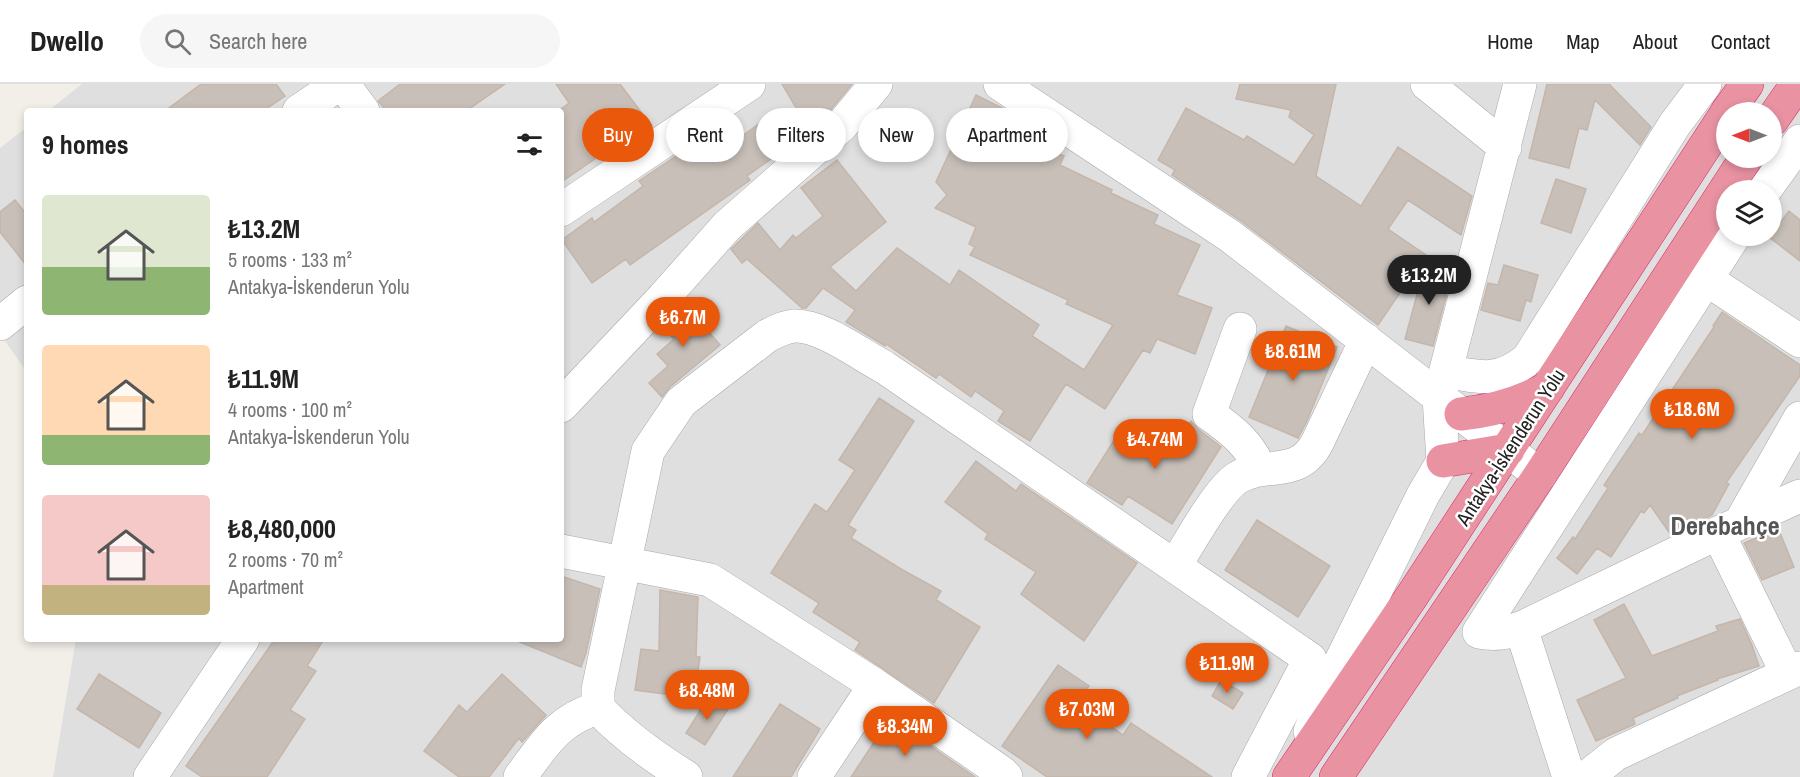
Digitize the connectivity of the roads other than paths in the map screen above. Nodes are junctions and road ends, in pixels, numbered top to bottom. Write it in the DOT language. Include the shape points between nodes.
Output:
graph roads {
  1 [pos="339,84"];
  2 [pos="343,84"];
  3 [pos="749,84"];
  4 [pos="876,84"];
  5 [pos="1000,84"];
  6 [pos="1427,84"];
  7 [pos="1520,84"];
  8 [pos="1705,84"];
  9 [pos="1747,84"];
  10 [pos="1797,84"];
  11 [pos="1735,102"];
  12 [pos="1782,106"];
  13 [pos="303,108"];
  14 [pos="361,108"];
  15 [pos="1716,130"];
  16 [pos="1799,143"];
  17 [pos="1505,147"];
  18 [pos="1740,168"];
  19 [pos="1772,180"];
  20 [pos="564,208"];
  21 [pos="1727,246"];
  22 [pos="1706,279"];
  23 [pos="24,304"];
  24 [pos="0,324"];
  25 [pos="1240,329"];
  26 [pos="1366,340"];
  27 [pos="1800,341"];
  28 [pos="1548,388"];
  29 [pos="1449,394"];
  30 [pos="564,403"];
  31 [pos="1800,418"];
  32 [pos="1508,450"];
  33 [pos="1443,461"];
  34 [pos="1260,470"];
  35 [pos="1540,475"];
  36 [pos="1800,496"];
  37 [pos="1729,528"];
  38 [pos="564,552"];
  39 [pos="624,564"];
  40 [pos="1174,566"];
  41 [pos="1521,628"];
  42 [pos="241,642"];
  43 [pos="1794,670"];
  44 [pos="875,685"];
  45 [pos="598,708"];
  46 [pos="150,777"];
  47 [pos="520,777"];
  48 [pos="686,777"];
  49 [pos="814,777"];
  50 [pos="1006,777"];
  51 [pos="1248,777"];
  52 [pos="1289,777"];
  53 [pos="1336,777"];
  54 [pos="1569,777"];
  55 [pos="1587,777"];
  1 -- 13 [label="street"];
  2 -- 14 [label="street"];
  3 -- 20 [label="street"];
  4 -- 30 [label="street" via="842,125 727,226"];
  5 -- 26 [label="street" via="1230,236"];
  6 -- 17 [label="street"];
  7 -- 17 [label="street"];
  8 -- 29 [label="street" via="1675,124 1528,360"];
  9 -- 11 [label="highway, Antakya-İskenderun Yolu"];
  10 -- 12 [label="highway"];
  15 -- 28 [label="highway, Antakya-İskenderun Yolu"];
  16 -- 19 [label="street"];
  17 -- 29 [label="street"];
  18 -- 35 [label="highway, Antakya-İskenderun Yolu"];
  21 -- 22 [label="street"];
  22 -- 27 [label="street"];
  22 -- 41 [label="street" via="1479,632 1493,635"];
  23 -- 24 [label="street"];
  25 -- 34 [label="street" via="1209,414 1242,439"];
  26 -- 29 [label="street"];
  26 -- 34 [label="street" via="1315,449 1296,464"];
  28 -- 29 [label="highway" via="1505,407"];
  28 -- 32 [label="highway, Antakya-İskenderun Yolu"];
  29 -- 32 [label="street"];
  29 -- 33 [label="street"];
  31 -- 37 [label="street"];
  32 -- 33 [label="highway"];
  32 -- 35 [label="street"];
  32 -- 52 [label="highway, Antakya-İskenderun Yolu"];
  33 -- 52 [label="street" via="1344,656"];
  34 -- 40 [label="street" via="1227,486"];
  35 -- 53 [label="highway, Antakya-İskenderun Yolu"];
  36 -- 37 [label="street"];
  37 -- 41 [label="street"];
  37 -- 43 [label="street"];
  38 -- 39 [label="street"];
  39 -- 40 [label="street" via="648,451 681,402 767,336 795,326 811,328 884,367"];
  39 -- 44 [label="street" via="710,580"];
  39 -- 45 [label="street" via="598,690"];
  40 -- 51 [label="street" via="1310,659"];
  41 -- 54 [label="street"];
  42 -- 46 [label="street"];
  43 -- 55 [label="street" via="1616,754"];
  44 -- 49 [label="street"];
  44 -- 50 [label="street"];
  45 -- 47 [label="street" via="583,712 555,730"];
  45 -- 48 [label="street" via="646,752"];
}
